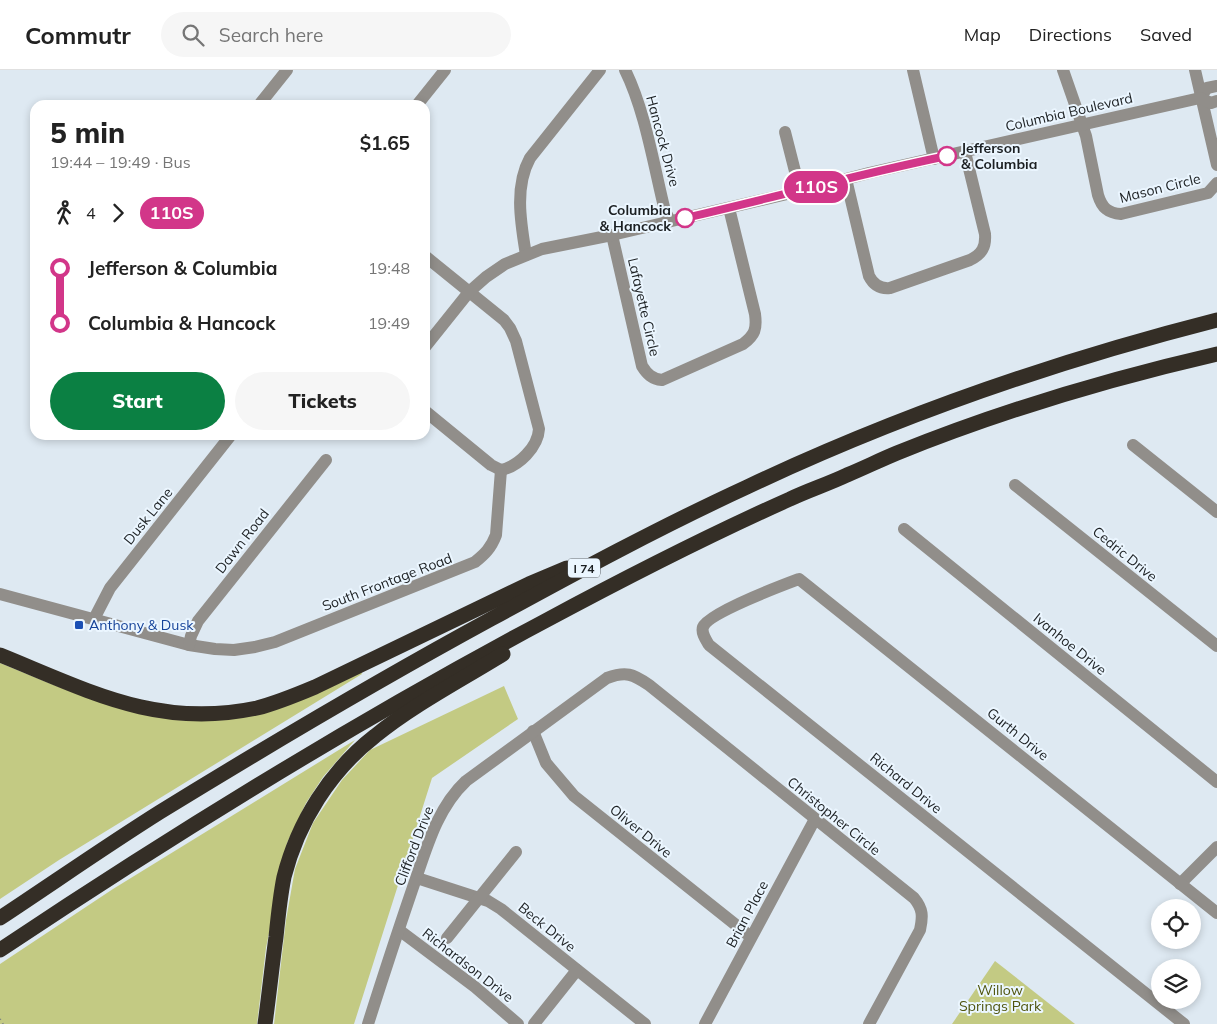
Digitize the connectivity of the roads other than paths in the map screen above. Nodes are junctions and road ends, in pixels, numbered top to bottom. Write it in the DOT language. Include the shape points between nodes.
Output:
graph roads {
  1 [pos="288,70"];
  2 [pos="445,70"];
  3 [pos="600,70"];
  4 [pos="624,70"];
  5 [pos="913,70"];
  6 [pos="1064,70"];
  7 [pos="1195,70"];
  8 [pos="1217,86"];
  9 [pos="1200,98"];
  10 [pos="263,100"];
  11 [pos="421,100"];
  12 [pos="1217,101"];
  13 [pos="1082,125"];
  14 [pos="785,132"];
  15 [pos="965,152"];
  16 [pos="934,159"];
  17 [pos="1217,165"];
  18 [pos="846,179"];
  19 [pos="1217,183"];
  20 [pos="800,191"];
  21 [pos="729,208"];
  22 [pos="670,221"];
  23 [pos="612,236"];
  24 [pos="526,255"];
  25 [pos="430,260"];
  26 [pos="469,292"];
  27 [pos="1217,320"];
  28 [pos="430,341"];
  29 [pos="1217,354"];
  30 [pos="430,415"];
  31 [pos="227,440"];
  32 [pos="1133,445"];
  33 [pos="326,460"];
  34 [pos="501,470"];
  35 [pos="1015,485"];
  36 [pos="1217,512"];
  37 [pos="904,530"];
  38 [pos="636,541"];
  39 [pos="624,579"];
  40 [pos="799,579"];
  41 [pos="0,594"];
  42 [pos="94,618"];
  43 [pos="189,645"];
  44 [pos="1217,646"];
  45 [pos="0,655"];
  46 [pos="623,674"];
  47 [pos="533,731"];
  48 [pos="1217,782"];
  49 [pos="815,819"];
  50 [pos="1217,847"];
  51 [pos="516,852"];
  52 [pos="417,878"];
  53 [pos="1180,884"];
  54 [pos="479,898"];
  55 [pos="1217,913"];
  56 [pos="0,918"];
  57 [pos="399,930"];
  58 [pos="751,937"];
  59 [pos="447,938"];
  60 [pos="0,950"];
  61 [pos="577,970"];
  62 [pos="516,1023"];
  63 [pos="265,1024"];
  64 [pos="368,1024"];
  65 [pos="534,1024"];
  66 [pos="645,1024"];
  67 [pos="705,1024"];
  68 [pos="869,1024"];
  69 [pos="1184,1024"];
  1 -- 10 [label="street"];
  2 -- 11 [label="street"];
  3 -- 24 [label="street" via="524,169 520,194"];
  4 -- 22 [label="street, Hancock Drive" via="640,108"];
  5 -- 16 [label="street"];
  6 -- 13 [label="street"];
  7 -- 9 [label="street, Mason Circle"];
  8 -- 9 [label="street, Columbia Boulevard" via="1207,88"];
  9 -- 12 [label="street, Columbia Boulevard" via="1211,103"];
  9 -- 13 [label="street, Columbia Boulevard"];
  9 -- 17 [label="street, Mason Circle"];
  13 -- 15 [label="street, Columbia Boulevard"];
  13 -- 19 [label="street, Mason Circle" via="1101,204 1111,213 1121,214 1208,193"];
  14 -- 20 [label="street"];
  15 -- 16 [label="street, Columbia Boulevard"];
  15 -- 18 [label="street" via="986,244 978,256 970,260 890,288 879,287 869,276"];
  16 -- 18 [label="street, Columbia Boulevard"];
  18 -- 20 [label="street, Columbia Boulevard"];
  20 -- 21 [label="street, Columbia Boulevard"];
  21 -- 22 [label="street, Columbia Boulevard"];
  21 -- 23 [label="street, Lafayette Circle" via="755,314 755,332 743,344 662,380 648,375 642,366"];
  22 -- 23 [label="street, Columbia Boulevard"];
  23 -- 24 [label="street, Columbia Boulevard"];
  24 -- 26 [label="street, Columbia Boulevard" via="505,264"];
  25 -- 26 [label="street"];
  26 -- 28 [label="street, Columbia Boulevard"];
  26 -- 34 [label="street" via="510,328 538,429 536,442 528,453 515,465"];
  27 -- 38 [label="highway, I 74" via="1088,356 913,417 747,486"];
  29 -- 39 [label="highway, I 74" via="1077,391 896,454 791,498"];
  30 -- 34 [label="street"];
  31 -- 42 [label="street, Dusk Lane" via="110,588"];
  32 -- 36 [label="street"];
  33 -- 43 [label="street, Dawn Road" via="198,621"];
  34 -- 43 [label="street, South Frontage Road" via="496,536 485,555 475,562 275,642 234,650"];
  35 -- 44 [label="street, Cedric Drive"];
  37 -- 48 [label="street, Ivanhoe Drive"];
  38 -- 45 [label="highway" via="529,584 306,690 259,707 229,713 174,713 122,703"];
  38 -- 56 [label="highway, I 74" via="310,720 158,814"];
  39 -- 60 [label="highway, I 74" via="488,651 332,740 203,818"];
  39 -- 63 [label="highway" via="396,721 360,748 333,778 302,826 284,878"];
  40 -- 53 [label="street, Gurth Drive"];
  40 -- 69 [label="street, Richard Drive" via="708,620 703,630 709,645"];
  41 -- 42 [label="street, South Frontage Road"];
  42 -- 43 [label="street, South Frontage Road"];
  46 -- 47 [label="street, Clifford Drive" via="607,678"];
  46 -- 49 [label="street, Christopher Circle" via="635,675 649,684"];
  47 -- 52 [label="street, Clifford Drive" via="457,789 442,811"];
  47 -- 58 [label="street, Oliver Drive" via="546,763 574,796"];
  49 -- 58 [label="street, Brian Place"];
  49 -- 68 [label="street, Christopher Circle" via="914,898 922,911 920,930"];
  50 -- 53 [label="street"];
  51 -- 54 [label="street"];
  52 -- 54 [label="street, Beck Drive"];
  52 -- 57 [label="street, Clifford Drive"];
  53 -- 55 [label="street, Gurth Drive"];
  54 -- 59 [label="street"];
  54 -- 61 [label="street, Beck Drive" via="501,909"];
  57 -- 62 [label="street, Richardson Drive" via="475,987"];
  57 -- 64 [label="street, Clifford Drive"];
  58 -- 67 [label="street, Brian Place"];
  61 -- 65 [label="street"];
  61 -- 66 [label="street, Beck Drive"];
}
